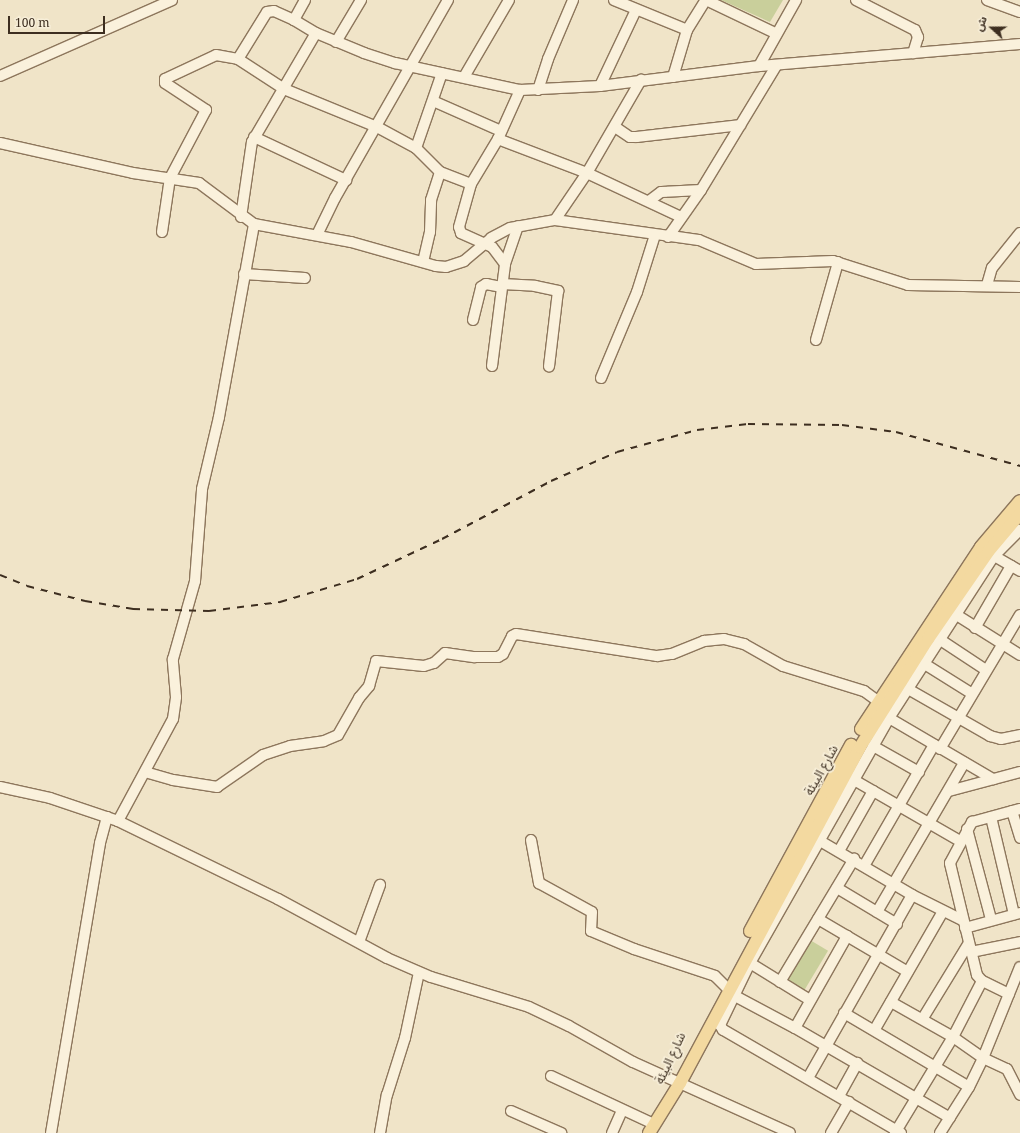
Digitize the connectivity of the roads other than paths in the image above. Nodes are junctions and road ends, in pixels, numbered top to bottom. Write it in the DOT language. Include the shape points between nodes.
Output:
graph roads {
  1 [pos="172,0"];
  2 [pos="305,0"];
  3 [pos="361,0"];
  4 [pos="448,0"];
  5 [pos="509,0"];
  6 [pos="572,0"];
  7 [pos="614,0"];
  8 [pos="706,0"];
  9 [pos="796,0"];
  10 [pos="856,0"];
  11 [pos="991,1"];
  12 [pos="636,10"];
  13 [pos="1018,11"];
  14 [pos="294,20"];
  15 [pos="687,30"];
  16 [pos="316,33"];
  17 [pos="775,33"];
  18 [pos="336,42"];
  19 [pos="1020,44"];
  20 [pos="913,53"];
  21 [pos="238,59"];
  22 [pos="410,66"];
  23 [pos="759,66"];
  24 [pos="776,66"];
  25 [pos="3,73"];
  26 [pos="442,73"];
  27 [pos="673,76"];
  28 [pos="464,77"];
  29 [pos="641,80"];
  30 [pos="600,86"];
  31 [pos="284,89"];
  32 [pos="520,90"];
  33 [pos="538,90"];
  34 [pos="434,100"];
  35 [pos="740,125"];
  36 [pos="377,127"];
  37 [pos="615,127"];
  38 [pos="500,135"];
  39 [pos="254,137"];
  40 [pos="0,143"];
  41 [pos="416,148"];
  42 [pos="440,172"];
  43 [pos="587,173"];
  44 [pos="170,178"];
  45 [pos="346,180"];
  46 [pos="471,184"];
  47 [pos="700,190"];
  48 [pos="649,201"];
  49 [pos="241,217"];
  50 [pos="682,217"];
  51 [pos="555,220"];
  52 [pos="254,224"];
  53 [pos="518,226"];
  54 [pos="162,232"];
  55 [pos="1020,233"];
  56 [pos="317,235"];
  57 [pos="655,235"];
  58 [pos="668,237"];
  59 [pos="485,242"];
  60 [pos="423,262"];
  61 [pos="838,262"];
  62 [pos="505,264"];
  63 [pos="244,274"];
  64 [pos="305,278"];
  65 [pos="987,285"];
  66 [pos="502,286"];
  67 [pos="1020,286"];
  68 [pos="473,320"];
  69 [pos="816,340"];
  70 [pos="492,366"];
  71 [pos="549,366"];
  72 [pos="601,378"];
  73 [pos="1020,501"];
  74 [pos="1020,514"];
  75 [pos="1020,530"];
  76 [pos="987,552"];
  77 [pos="1016,569"];
  78 [pos="955,614"];
  79 [pos="1020,615"];
  80 [pos="975,628"];
  81 [pos="939,639"];
  82 [pos="1002,645"];
  83 [pos="1020,655"];
  84 [pos="923,663"];
  85 [pos="986,670"];
  86 [pos="908,689"];
  87 [pos="971,693"];
  88 [pos="878,701"];
  89 [pos="889,718"];
  90 [pos="957,718"];
  91 [pos="1020,735"];
  92 [pos="873,746"];
  93 [pos="937,747"];
  94 [pos="964,763"];
  95 [pos="145,772"];
  96 [pos="919,772"];
  97 [pos="1020,772"];
  98 [pos="993,779"];
  99 [pos="854,780"];
  100 [pos="0,786"];
  101 [pos="949,790"];
  102 [pos="873,791"];
  103 [pos="900,806"];
  104 [pos="1016,810"];
  105 [pos="107,817"];
  106 [pos="991,817"];
  107 [pos="118,821"];
  108 [pos="930,823"];
  109 [pos="967,829"];
  110 [pos="811,836"];
  111 [pos="1020,838"];
  112 [pos="531,840"];
  113 [pos="960,841"];
  114 [pos="839,851"];
  115 [pos="854,859"];
  116 [pos="864,866"];
  117 [pos="894,884"];
  118 [pos="380,885"];
  119 [pos="837,888"];
  120 [pos="912,896"];
  121 [pos="943,911"];
  122 [pos="877,912"];
  123 [pos="1017,914"];
  124 [pos="818,919"];
  125 [pos="991,919"];
  126 [pos="897,924"];
  127 [pos="964,924"];
  128 [pos="847,936"];
  129 [pos="359,942"];
  130 [pos="1020,942"];
  131 [pos="970,947"];
  132 [pos="879,955"];
  133 [pos="750,963"];
  134 [pos="1020,967"];
  135 [pos="419,972"];
  136 [pos="908,972"];
  137 [pos="982,981"];
  138 [pos="780,982"];
  139 [pos="729,990"];
  140 [pos="1009,994"];
  141 [pos="810,1000"];
  142 [pos="891,1002"];
  143 [pos="844,1013"];
  144 [pos="922,1018"];
  145 [pos="796,1028"];
  146 [pos="875,1030"];
  147 [pos="953,1037"];
  148 [pos="826,1046"];
  149 [pos="983,1058"];
  150 [pos="857,1063"];
  151 [pos="936,1066"];
  152 [pos="551,1076"];
  153 [pos="808,1078"];
  154 [pos="676,1081"];
  155 [pos="969,1087"];
  156 [pos="1020,1095"];
  157 [pos="839,1096"];
  158 [pos="917,1098"];
  159 [pos="849,1102"];
  160 [pos="622,1111"];
  161 [pos="511,1112"];
  162 [pos="950,1118"];
  163 [pos="539,1128"];
  164 [pos="652,1128"];
  165 [pos="833,1132"];
  166 [pos="898,1132"];
  167 [pos="51,1133"];
  168 [pos="380,1133"];
  169 [pos="561,1133"];
  170 [pos="612,1133"];
  171 [pos="790,1133"];
  172 [pos="940,1133"];
  1 -- 25 [label="street"];
  2 -- 14 [label="street"];
  3 -- 18 [label="street"];
  4 -- 22 [label="street"];
  5 -- 28 [label="street"];
  6 -- 33 [label="street"];
  7 -- 12 [label="street"];
  8 -- 15 [label="street"];
  8 -- 17 [label="street"];
  9 -- 17 [label="street"];
  10 -- 20 [label="street" via="915,30 918,37"];
  11 -- 13 [label="street"];
  12 -- 15 [label="street"];
  12 -- 30 [label="street"];
  14 -- 16 [label="street"];
  14 -- 21 [label="street" via="274,11 267,12"];
  15 -- 27 [label="street"];
  16 -- 18 [label="street"];
  16 -- 31 [label="street"];
  17 -- 23 [label="street"];
  18 -- 22 [label="street" via="381,60"];
  19 -- 20 [label="street"];
  20 -- 24 [label="street"];
  21 -- 31 [label="street"];
  21 -- 44 [label="street" via="216,55 165,79 165,82 206,110"];
  22 -- 26 [label="street"];
  22 -- 36 [label="street"];
  23 -- 24 [label="street"];
  23 -- 27 [label="street"];
  24 -- 35 [label="street"];
  26 -- 28 [label="street"];
  26 -- 34 [label="street"];
  27 -- 29 [label="street"];
  28 -- 32 [label="street"];
  29 -- 30 [label="street"];
  29 -- 37 [label="street"];
  30 -- 33 [label="street"];
  31 -- 36 [label="street"];
  31 -- 39 [label="street"];
  32 -- 33 [label="street"];
  32 -- 38 [label="street"];
  34 -- 38 [label="street"];
  34 -- 41 [label="street"];
  35 -- 37 [label="street" via="637,137 630,137"];
  35 -- 47 [label="street"];
  36 -- 41 [label="street"];
  36 -- 45 [label="street"];
  37 -- 43 [label="street"];
  38 -- 43 [label="street"];
  38 -- 46 [label="street"];
  39 -- 45 [label="street"];
  39 -- 49 [label="street" via="250,148"];
  40 -- 44 [label="street" via="133,173"];
  41 -- 42 [label="street"];
  42 -- 46 [label="street"];
  42 -- 60 [label="street" via="431,200 430,235"];
  43 -- 48 [label="street"];
  43 -- 51 [label="street"];
  44 -- 49 [label="street" via="199,183"];
  44 -- 54 [label="street"];
  45 -- 56 [label="street"];
  46 -- 59 [label="street" via="460,230"];
  47 -- 48 [label="street" via="661,192"];
  47 -- 50 [label="street"];
  48 -- 50 [label="street"];
  49 -- 52 [label="street"];
  50 -- 58 [label="street"];
  51 -- 53 [label="street"];
  51 -- 57 [label="street"];
  52 -- 56 [label="street"];
  52 -- 63 [label="street"];
  53 -- 59 [label="street"];
  53 -- 62 [label="street"];
  55 -- 65 [label="street" via="992,268"];
  56 -- 60 [label="street"];
  57 -- 58 [label="street"];
  57 -- 72 [label="street" via="637,292"];
  58 -- 61 [label="street" via="699,240 756,264 816,260"];
  59 -- 60 [label="street" via="469,258 456,265 446,267"];
  59 -- 62 [label="street" via="498,253"];
  61 -- 65 [label="street" via="908,285"];
  61 -- 69 [label="street"];
  62 -- 66 [label="street"];
  63 -- 64 [label="street"];
  63 -- 95 [label="street" via="242,299 219,417 202,489 195,581 173,659 176,698 173,719"];
  65 -- 67 [label="street"];
  66 -- 68 [label="street" via="486,284 481,287"];
  66 -- 70 [label="street"];
  66 -- 71 [label="street" via="535,286 558,291"];
  73 -- 76 [label="main road, شارع البيئة"];
  74 -- 76 [label="main road, شارع البيئة"];
  75 -- 76 [label="street"];
  76 -- 77 [label="street"];
  76 -- 78 [label="street"];
  76 -- 88 [label="main road, شارع البيئة"];
  76 -- 110 [label="main road, شارع البيئة" via="885,706"];
  77 -- 80 [label="street"];
  78 -- 80 [label="street"];
  78 -- 81 [label="street"];
  79 -- 82 [label="street"];
  80 -- 82 [label="street"];
  81 -- 84 [label="street"];
  81 -- 85 [label="street"];
  82 -- 83 [label="street"];
  82 -- 85 [label="street"];
  84 -- 86 [label="street"];
  84 -- 87 [label="street"];
  85 -- 87 [label="street"];
  86 -- 89 [label="street"];
  86 -- 90 [label="street"];
  87 -- 90 [label="street"];
  88 -- 95 [label="street" via="864,691 784,666 744,644 724,639 704,641 672,654 657,656 516,634 512,636 503,654 498,657 445,653 434,663 424,666 376,661 368,686 338,735 324,741 290,746 263,754 217,787 173,780"];
  88 -- 110 [label="main road, شارع البيئة"];
  89 -- 92 [label="street"];
  89 -- 93 [label="street"];
  90 -- 91 [label="street" via="997,738"];
  90 -- 93 [label="street"];
  92 -- 96 [label="street"];
  92 -- 99 [label="street"];
  93 -- 94 [label="street"];
  93 -- 96 [label="street"];
  94 -- 98 [label="street"];
  94 -- 101 [label="street"];
  95 -- 107 [label="street"];
  96 -- 103 [label="street"];
  97 -- 98 [label="street"];
  98 -- 101 [label="street"];
  99 -- 102 [label="street"];
  99 -- 110 [label="street"];
  100 -- 105 [label="street" via="50,798"];
  101 -- 108 [label="street"];
  102 -- 103 [label="street"];
  102 -- 114 [label="street"];
  103 -- 108 [label="street"];
  103 -- 116 [label="street"];
  104 -- 106 [label="street"];
  104 -- 111 [label="street"];
  105 -- 107 [label="street"];
  105 -- 167 [label="street" via="100,843"];
  106 -- 109 [label="street" via="972,822"];
  106 -- 123 [label="street"];
  107 -- 129 [label="street" via="278,899"];
  108 -- 113 [label="street"];
  108 -- 117 [label="street"];
  109 -- 113 [label="street"];
  109 -- 125 [label="street"];
  110 -- 114 [label="street"];
  110 -- 133 [label="street"];
  110 -- 139 [label="main road, شارع البيئة"];
  112 -- 139 [label="street" via="539,883 592,912 591,932 716,976"];
  113 -- 127 [label="street" via="950,863"];
  114 -- 115 [label="street"];
  115 -- 116 [label="street"];
  115 -- 119 [label="street"];
  116 -- 117 [label="street"];
  117 -- 120 [label="street"];
  117 -- 122 [label="street"];
  118 -- 129 [label="street"];
  119 -- 122 [label="street"];
  119 -- 124 [label="street"];
  120 -- 121 [label="street"];
  120 -- 126 [label="street"];
  121 -- 127 [label="street"];
  121 -- 136 [label="street"];
  122 -- 126 [label="street"];
  123 -- 125 [label="street"];
  124 -- 128 [label="street"];
  124 -- 138 [label="street"];
  125 -- 127 [label="street"];
  126 -- 132 [label="street"];
  127 -- 131 [label="street"];
  128 -- 132 [label="street"];
  128 -- 141 [label="street"];
  129 -- 135 [label="street"];
  130 -- 131 [label="street"];
  131 -- 137 [label="street" via="976,972"];
  131 -- 144 [label="street"];
  132 -- 136 [label="street"];
  132 -- 143 [label="street"];
  133 -- 138 [label="street"];
  133 -- 139 [label="street"];
  134 -- 140 [label="street"];
  135 -- 154 [label="street" via="529,1008 569,1026 633,1062"];
  135 -- 168 [label="street"];
  136 -- 142 [label="street"];
  137 -- 140 [label="street"];
  137 -- 147 [label="street"];
  138 -- 141 [label="street"];
  139 -- 145 [label="street"];
  139 -- 153 [label="street" via="721,1028"];
  139 -- 154 [label="main road, شارع البيئة"];
  140 -- 149 [label="street"];
  141 -- 145 [label="street"];
  142 -- 144 [label="street"];
  142 -- 146 [label="street"];
  143 -- 146 [label="street"];
  143 -- 148 [label="street"];
  144 -- 147 [label="street"];
  145 -- 148 [label="street"];
  146 -- 151 [label="street"];
  147 -- 149 [label="street"];
  147 -- 151 [label="street"];
  148 -- 150 [label="street"];
  148 -- 153 [label="street"];
  149 -- 155 [label="street"];
  149 -- 156 [label="street" via="1007,1069"];
  150 -- 157 [label="street"];
  150 -- 158 [label="street"];
  151 -- 155 [label="street"];
  151 -- 158 [label="street"];
  152 -- 160 [label="street"];
  153 -- 157 [label="street"];
  154 -- 164 [label="main road, شارع البيئة"];
  154 -- 171 [label="street"];
  155 -- 162 [label="street"];
  157 -- 159 [label="street"];
  158 -- 162 [label="street"];
  158 -- 166 [label="street"];
  159 -- 165 [label="street"];
  159 -- 166 [label="street"];
  160 -- 164 [label="street"];
  160 -- 170 [label="street"];
  161 -- 163 [label="street"];
  162 -- 172 [label="street"];
  163 -- 169 [label="street"];
}
